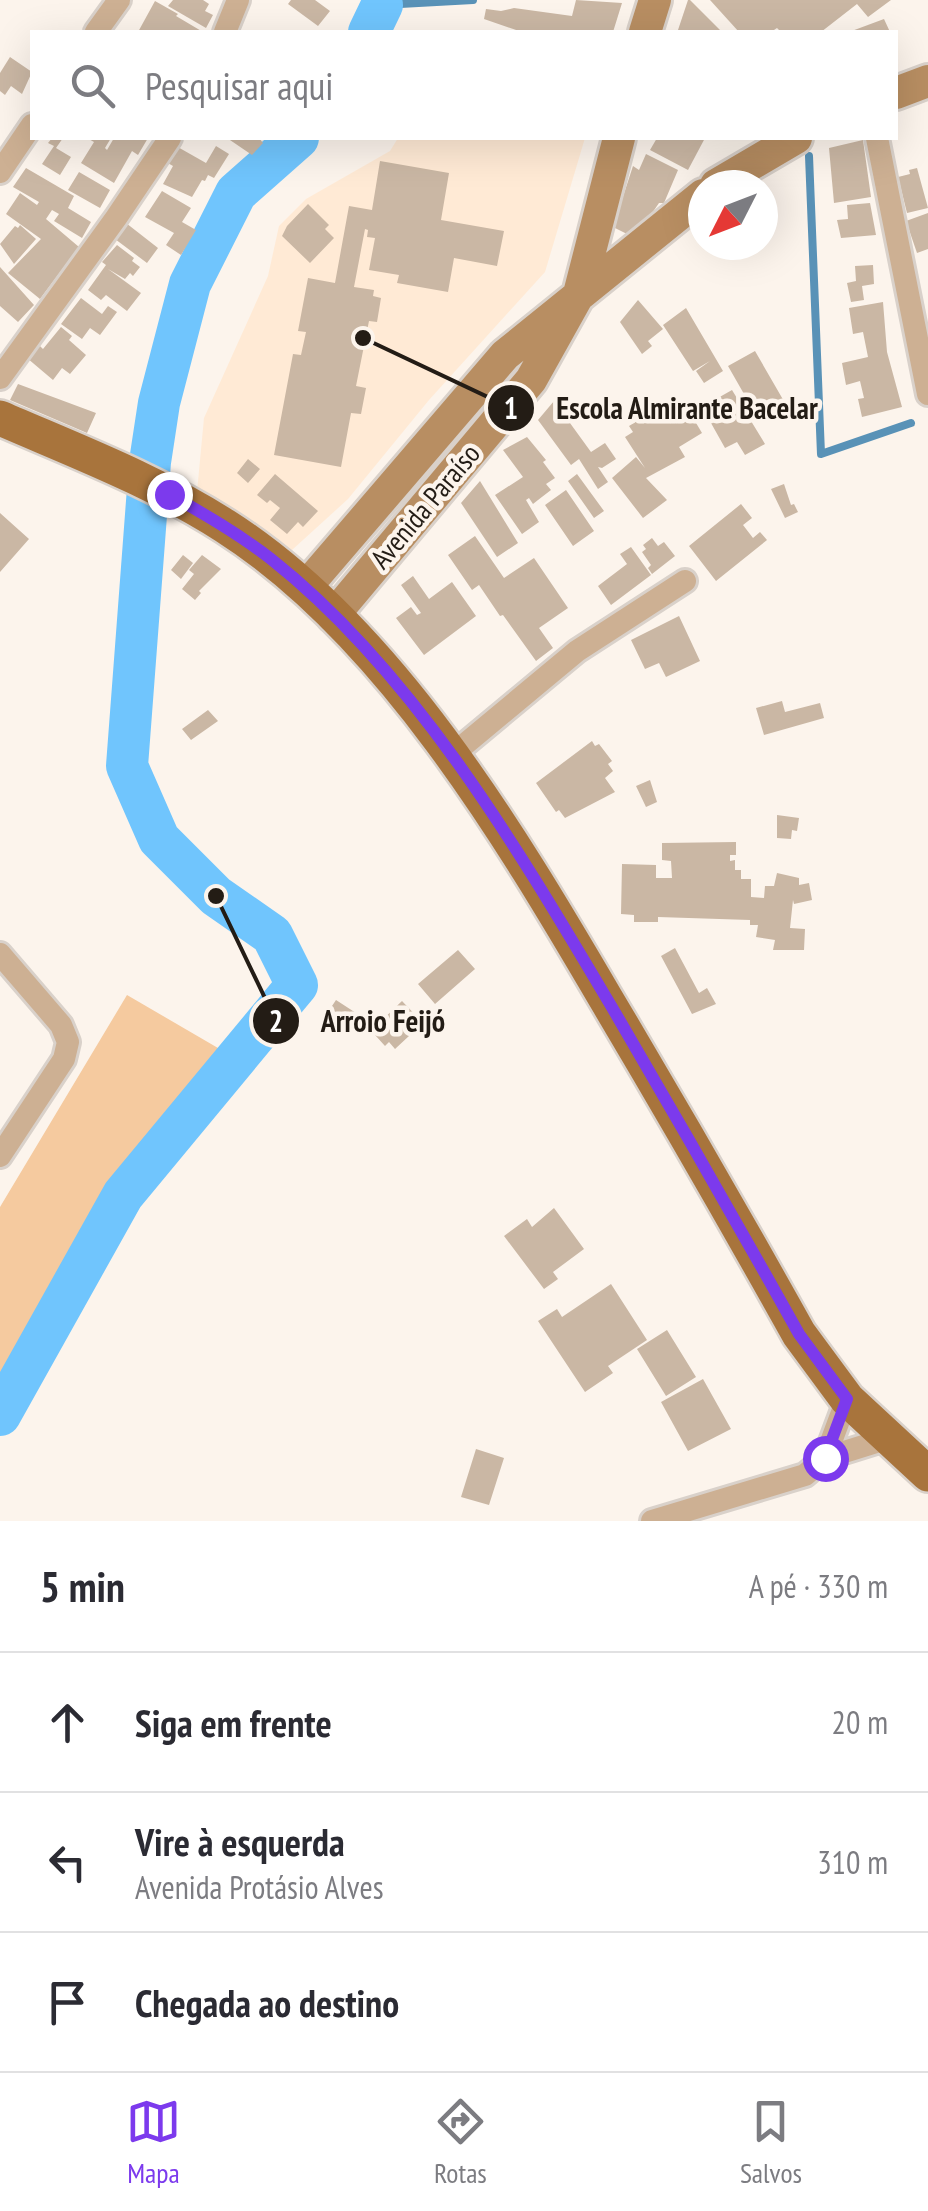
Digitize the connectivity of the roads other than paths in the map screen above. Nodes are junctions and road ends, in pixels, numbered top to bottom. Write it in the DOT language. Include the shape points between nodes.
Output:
graph roads {
  1 [pos="119,0"];
  2 [pos="238,0"];
  3 [pos="97,30"];
  4 [pos="226,30"];
  5 [pos="928,81"];
  6 [pos="898,92"];
  7 [pos="30,128"];
  8 [pos="169,140"];
  9 [pos="618,140"];
  10 [pos="877,140"];
  11 [pos="787,142"];
  12 [pos="741,170"];
  13 [pos="0,172"];
  14 [pos="688,206"];
  15 [pos="580,294"];
  16 [pos="0,378"];
  17 [pos="928,394"];
  18 [pos="0,418"];
  19 [pos="685,581"];
  20 [pos="305,588"];
  21 [pos="333,616"];
  22 [pos="452,755"];
  23 [pos="0,954"];
  24 [pos="0,1156"];
  25 [pos="847,1399"];
  26 [pos="889,1438"];
  27 [pos="825,1458"];
  28 [pos="928,1474"];
  29 [pos="652,1521"];
  1 -- 3 [label="street"];
  2 -- 4 [label="street"];
  5 -- 6 [label="main road"];
  7 -- 13 [label="street"];
  8 -- 16 [label="street"];
  9 -- 15 [label="main road"];
  10 -- 17 [label="street"];
  11 -- 12 [label="main road"];
  14 -- 15 [label="main road, Avenida Paraíso"];
  15 -- 20 [label="main road, Avenida Paraíso" via="505,355"];
  15 -- 21 [label="main road, Avenida Paraíso" via="530,380"];
  18 -- 20 [label="main road" via="169,494 226,526"];
  19 -- 22 [label="street" via="577,651"];
  20 -- 21 [label="main road"];
  21 -- 22 [label="main road"];
  22 -- 25 [label="main road" via="540,885 799,1334"];
  23 -- 24 [label="street" via="61,1024 68,1042 64,1059"];
  25 -- 26 [label="main road"];
  25 -- 27 [label="street"];
  26 -- 27 [label="street"];
  26 -- 28 [label="main road"];
  27 -- 29 [label="street" via="805,1476"];
}
